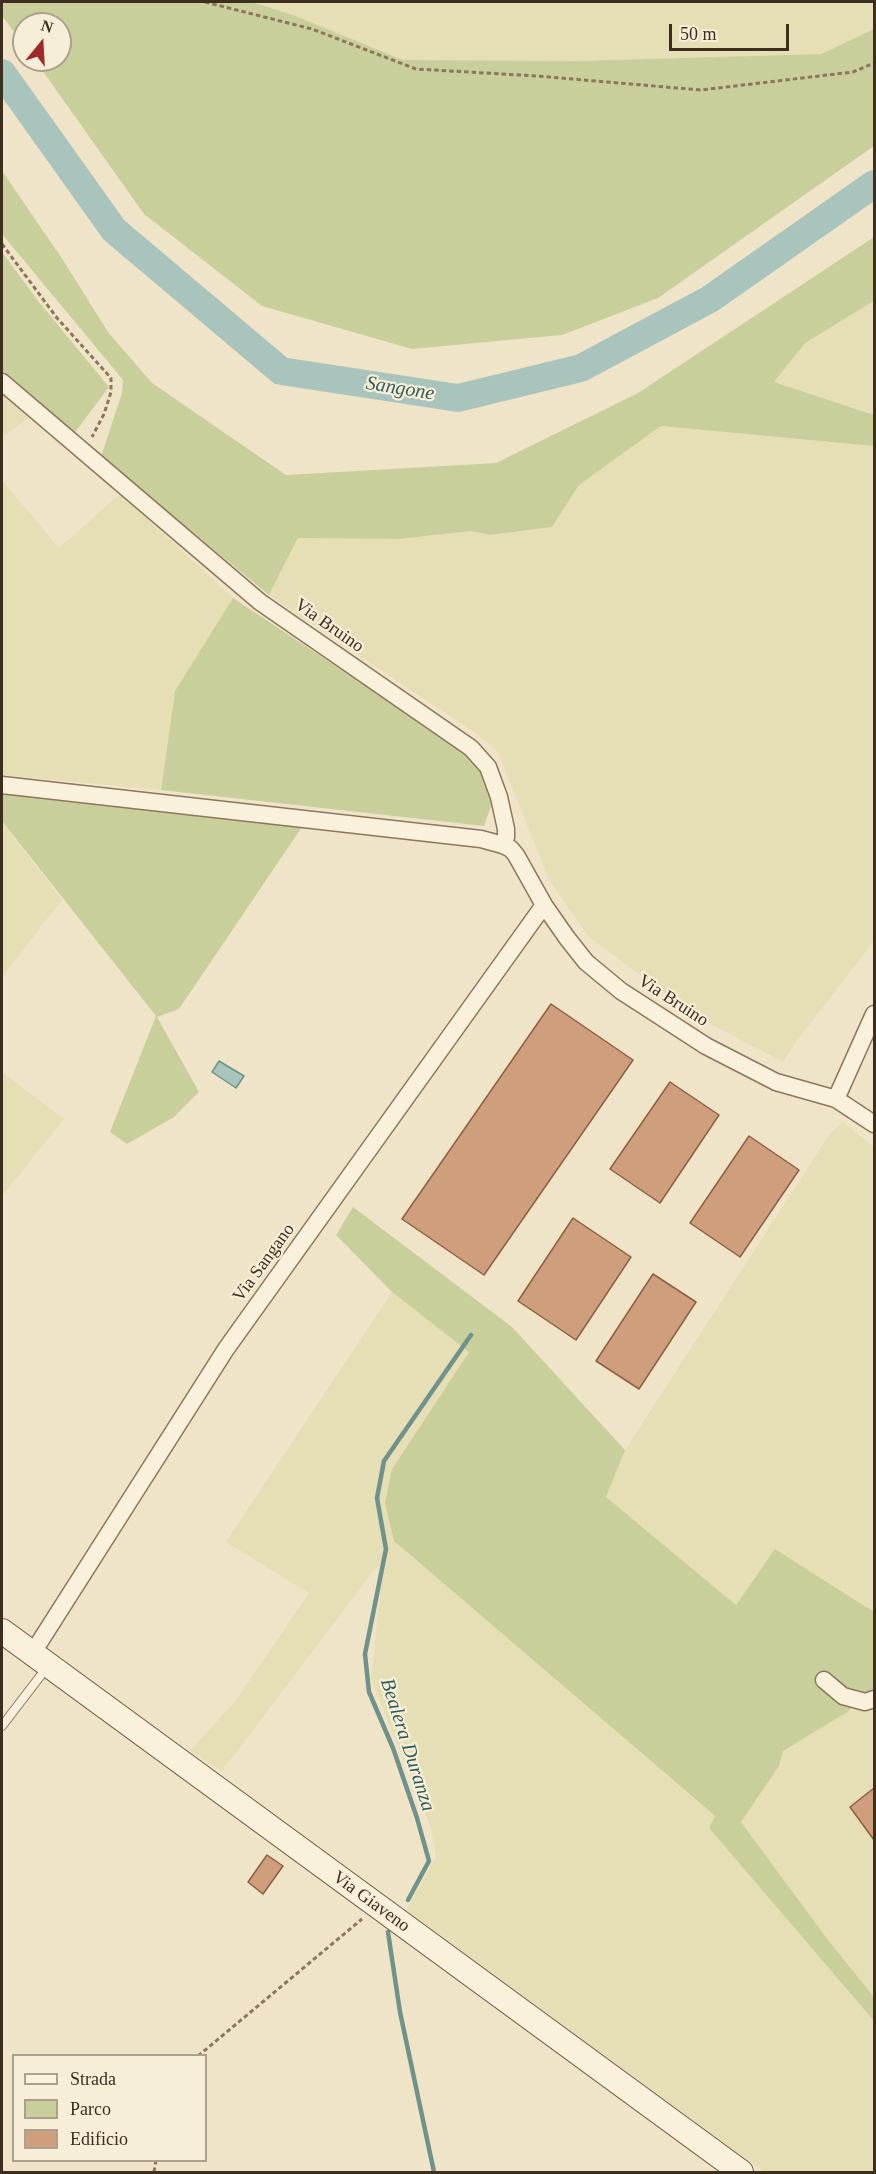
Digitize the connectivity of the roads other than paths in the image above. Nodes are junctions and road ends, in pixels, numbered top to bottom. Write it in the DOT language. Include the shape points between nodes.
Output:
graph roads {
  1 [pos="2,382"];
  2 [pos="2,785"];
  3 [pos="503,845"];
  4 [pos="544,905"];
  5 [pos="874,1014"];
  6 [pos="836,1100"];
  7 [pos="874,1124"];
  8 [pos="2,1631"];
  9 [pos="41,1660"];
  10 [pos="824,1680"];
  11 [pos="874,1699"];
  12 [pos="2,1726"];
  13 [pos="741,2172"];
  1 -- 3 [label="street, Via Bruino" via="260,602 471,748 488,767 499,797 506,829"];
  2 -- 3 [label="street" via="481,839"];
  3 -- 4 [label="street, Via Bruino" via="516,855"];
  4 -- 6 [label="street, Via Bruino" via="586,962 621,991 756,1073"];
  4 -- 9 [label="street, Via Sangano" via="226,1349"];
  5 -- 6 [label="street"];
  6 -- 7 [label="street, Via Bruino"];
  8 -- 9 [label="main road, Via Giaveno"];
  9 -- 12 [label="lane"];
  9 -- 13 [label="main road, Via Giaveno"];
  10 -- 11 [label="street" via="843,1695 865,1702"];
}
